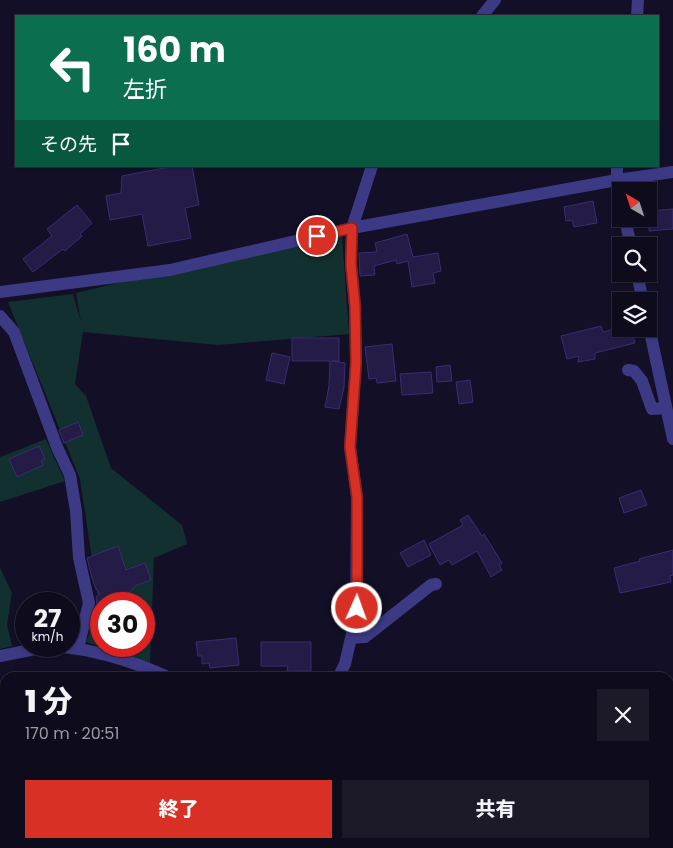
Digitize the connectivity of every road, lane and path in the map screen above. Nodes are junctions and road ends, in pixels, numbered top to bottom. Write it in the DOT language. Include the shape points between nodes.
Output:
graph roads {
  1 [pos="495,0"];
  2 [pos="638,0"];
  3 [pos="483,15"];
  4 [pos="637,15"];
  5 [pos="372,167"];
  6 [pos="617,167"];
  7 [pos="673,172"];
  8 [pos="617,180"];
  9 [pos="352,228"];
  10 [pos="0,292"];
  11 [pos="0,316"];
  12 [pos="651,337"];
  13 [pos="628,370"];
  14 [pos="666,408"];
  15 [pos="673,439"];
  16 [pos="436,584"];
  17 [pos="351,638"];
  18 [pos="80,640"];
  19 [pos="80,649"];
  20 [pos="15,653"];
  21 [pos="0,656"];
  22 [pos="157,672"];
  23 [pos="341,672"];
  24 [pos="304,848"];
  25 [pos="314,848"];
  1 -- 3 [label="street"];
  2 -- 4 [label="street"];
  5 -- 9 [label="street"];
  6 -- 8 [label="street"];
  7 -- 8 [label="street"];
  8 -- 9 [label="street"];
  9 -- 10 [label="street" via="170,270"];
  9 -- 17 [label="street" via="356,363 350,447 357,497 358,566 356,616"];
  11 -- 18 [label="street" via="14,332 70,475 76,511 78,558 89,602"];
  12 -- 14 [label="street"];
  13 -- 14 [label="street" via="634,371 642,381 652,409"];
  14 -- 15 [label="street"];
  16 -- 17 [label="street" via="365,638"];
  17 -- 23 [label="street"];
  19 -- 22 [label="street"];
  20 -- 21 [label="street"];
  24 -- 25 [label="street"];
}
